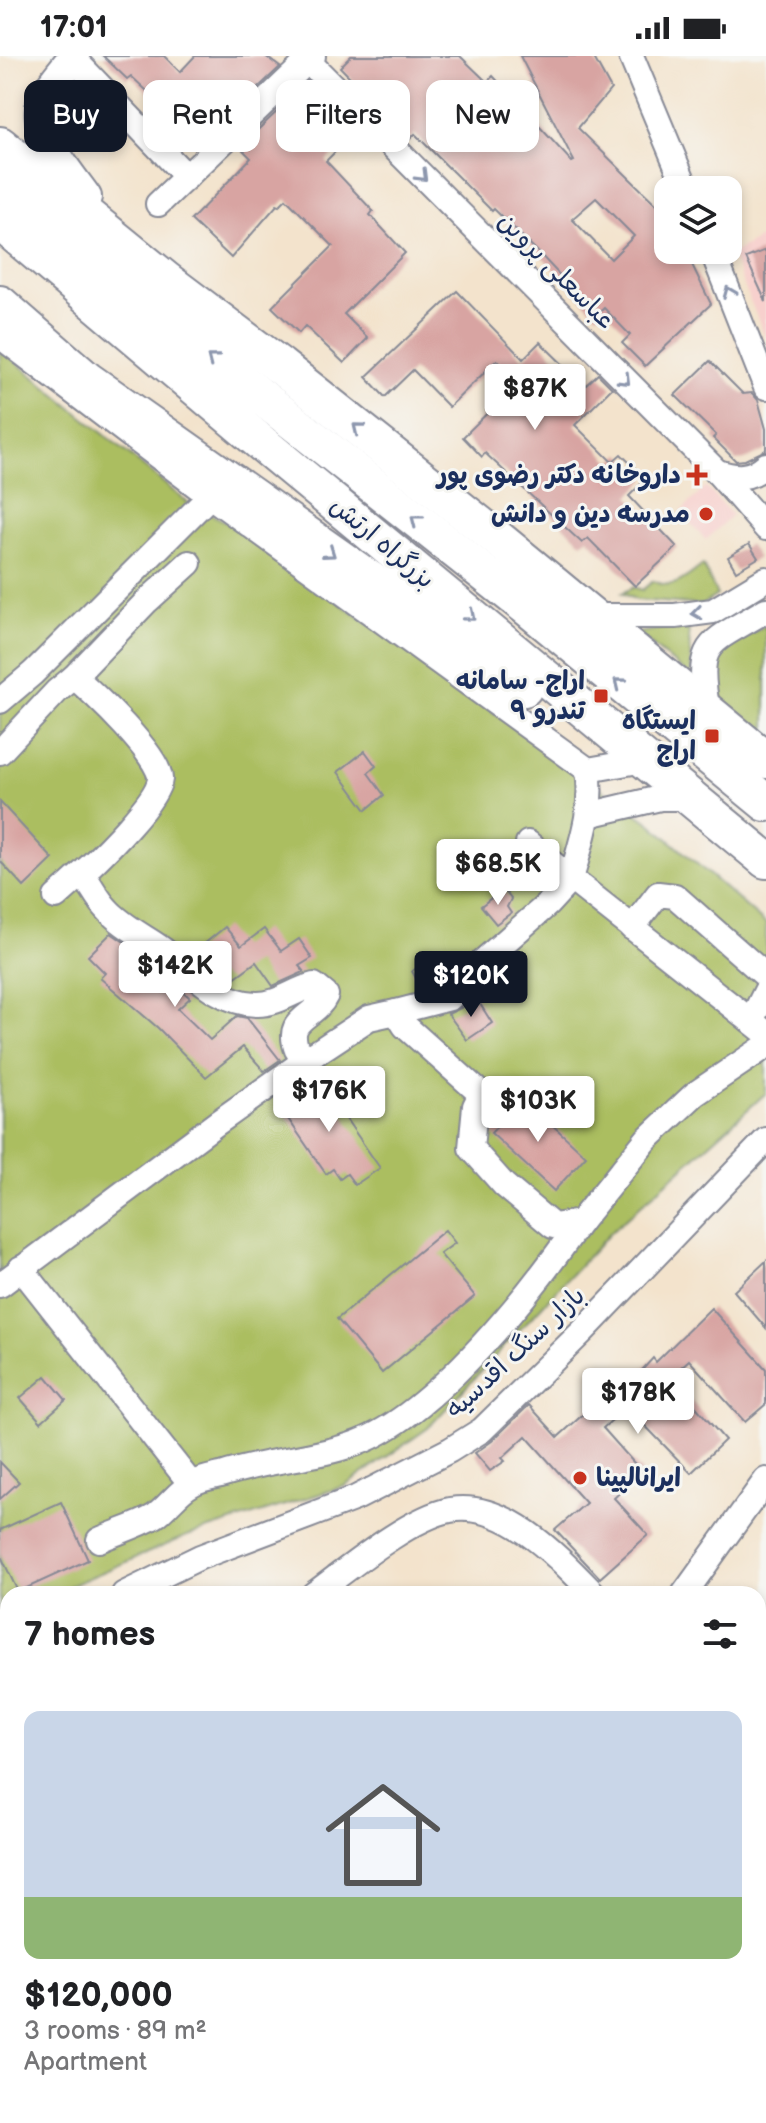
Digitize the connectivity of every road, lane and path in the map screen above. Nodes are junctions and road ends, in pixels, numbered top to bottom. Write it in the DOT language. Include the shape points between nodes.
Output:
graph roads {
  1 [pos="631,56"];
  2 [pos="73,57"];
  3 [pos="308,58"];
  4 [pos="0,124"];
  5 [pos="0,145"];
  6 [pos="681,176"];
  7 [pos="187,177"];
  8 [pos="0,181"];
  9 [pos="86,197"];
  10 [pos="158,204"];
  11 [pos="0,222"];
  12 [pos="0,251"];
  13 [pos="718,264"];
  14 [pos="0,304"];
  15 [pos="0,336"];
  16 [pos="280,366"];
  17 [pos="766,387"];
  18 [pos="259,441"];
  19 [pos="766,465"];
  20 [pos="717,472"];
  21 [pos="210,496"];
  22 [pos="766,528"];
  23 [pos="503,543"];
  24 [pos="189,563"];
  25 [pos="766,579"];
  26 [pos="528,608"];
  27 [pos="766,610"];
  28 [pos="593,616"];
  29 [pos="74,677"];
  30 [pos="0,701"];
  31 [pos="708,712"];
  32 [pos="0,752"];
  33 [pos="644,760"];
  34 [pos="766,760"];
  35 [pos="588,770"];
  36 [pos="766,803"];
  37 [pos="698,805"];
  38 [pos="588,815"];
  39 [pos="528,843"];
  40 [pos="766,860"];
  41 [pos="87,869"];
  42 [pos="571,879"];
  43 [pos="766,889"];
  44 [pos="56,897"];
  45 [pos="632,928"];
  46 [pos="766,976"];
  47 [pos="766,991"];
  48 [pos="396,1012"];
  49 [pos="758,1027"];
  50 [pos="766,1046"];
  51 [pos="310,1057"];
  52 [pos="766,1140"];
  53 [pos="580,1222"];
  54 [pos="21,1268"];
  55 [pos="0,1285"];
  56 [pos="766,1480"];
  57 [pos="191,1484"];
  58 [pos="99,1540"];
  59 [pos="140,1586"];
  60 [pos="325,1586"];
  61 [pos="586,1586"];
  62 [pos="690,1586"];
  1 -- 6 [label="street"];
  2 -- 7 [label="street"];
  2 -- 9 [label="main road" via="41,104 41,127"];
  3 -- 7 [label="street"];
  3 -- 20 [label="street, عباسعلی پروین, one-way"];
  4 -- 9 [label="highway"];
  5 -- 16 [label="highway"];
  7 -- 10 [label="street"];
  26 -- 8 [label="highway, بزرگراه ارتش, one-way" via="182,334"];
  9 -- 16 [label="highway" via="174,264"];
  11 -- 18 [label="highway, بزرگراه ارتش"];
  12 -- 18 [label="highway" via="146,372"];
  17 -- 13 [label="street, one-way"];
  14 -- 33 [label="highway, one-way" via="87,380 517,683"];
  15 -- 21 [label="street"];
  23 -- 16 [label="highway, one-way"];
  18 -- 33 [label="highway, بزرگراه ارتش, one-way"];
  19 -- 20 [label="street" via="747,476"];
  20 -- 22 [label="street, عباسعلی پروین"];
  21 -- 30 [label="street"];
  21 -- 35 [label="street"];
  23 -- 26 [label="highway"];
  23 -- 28 [label="highway"];
  24 -- 29 [label="street"];
  25 -- 28 [label="street, one-way" via="713,611"];
  26 -- 28 [label="highway"];
  36 -- 26 [label="highway, بزرگراه ارتش, one-way"];
  27 -- 31 [label="street" via="709,645 702,679"];
  28 -- 31 [label="highway"];
  29 -- 32 [label="street"];
  29 -- 41 [label="street" via="143,746 161,776 158,790"];
  31 -- 34 [label="highway"];
  33 -- 35 [label="street"];
  33 -- 37 [label="highway, بزرگراه ارتش"];
  35 -- 38 [label="street"];
  37 -- 38 [label="street" via="660,798"];
  37 -- 40 [label="highway, بزرگراه ارتش"];
  37 -- 43 [label="highway"];
  38 -- 42 [label="street"];
  39 -- 42 [label="street"];
  41 -- 44 [label="street"];
  41 -- 51 [label="street" via="86,879 107,910 211,990 256,1004 314,985 326,995 293,1033 297,1050"];
  42 -- 45 [label="street"];
  42 -- 48 [label="street" via="450,998"];
  45 -- 46 [label="street" via="658,894 675,896"];
  45 -- 49 [label="street"];
  47 -- 49 [label="street"];
  48 -- 51 [label="street" via="369,1018"];
  48 -- 53 [label="street" via="481,1094 471,1148 487,1167 553,1226"];
  50 -- 53 [label="street" via="695,1094 647,1139"];
  51 -- 54 [label="street"];
  52 -- 59 [label="street, بازار سنگ اقدسیه" via="482,1430 356,1498 200,1557"];
  53 -- 57 [label="street" via="487,1338 426,1400 388,1427 357,1443 251,1465"];
  54 -- 55 [label="street"];
  54 -- 57 [label="street"];
  56 -- 62 [label="street"];
  57 -- 58 [label="street" via="155,1516"];
  60 -- 61 [label="street" via="386,1541 451,1510 488,1513 512,1523"];
}
